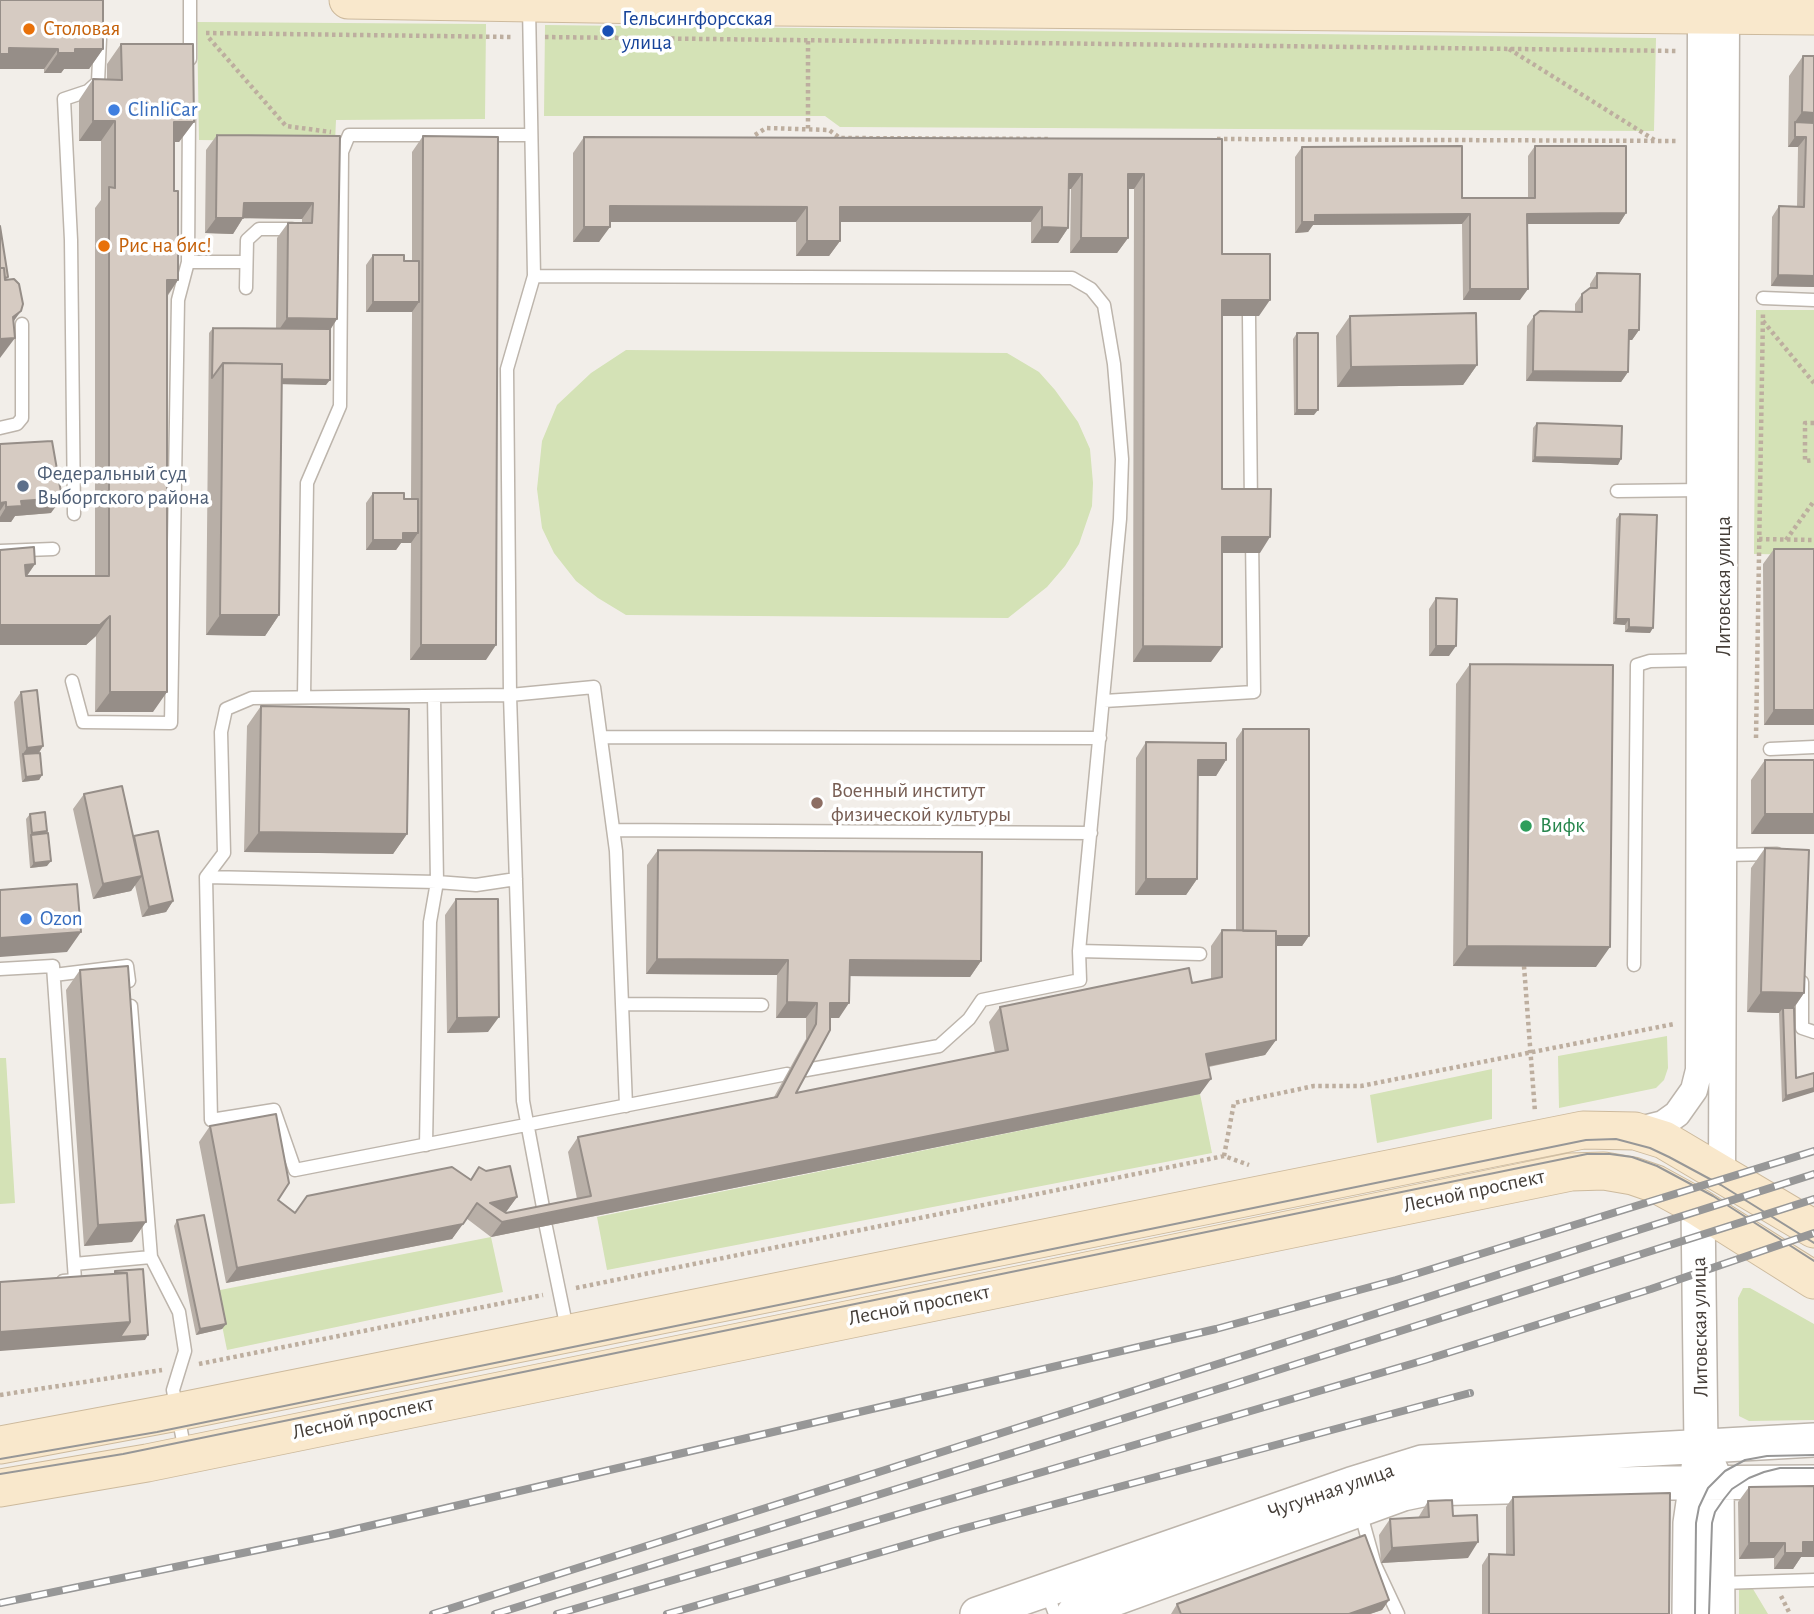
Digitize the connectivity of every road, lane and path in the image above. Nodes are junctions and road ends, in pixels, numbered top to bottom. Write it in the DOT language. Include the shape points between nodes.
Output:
graph roads {
  1 [pos="190,0"];
  2 [pos="348,0"];
  3 [pos="1714,7"];
  4 [pos="519,8"];
  5 [pos="190,14"];
  6 [pos="1814,16"];
  7 [pos="810,20"];
  8 [pos="100,24"];
  9 [pos="205,33"];
  10 [pos="517,37"];
  11 [pos="1499,43"];
  12 [pos="1508,49"];
  13 [pos="1682,51"];
  14 [pos="190,69"];
  15 [pos="190,97"];
  16 [pos="808,130"];
  17 [pos="349,135"];
  18 [pos="531,135"];
  19 [pos="755,135"];
  20 [pos="1062,139"];
  21 [pos="1214,139"];
  22 [pos="1656,141"];
  23 [pos="1703,145"];
  24 [pos="292,229"];
  25 [pos="188,262"];
  26 [pos="246,262"];
  27 [pos="534,276"];
  28 [pos="246,288"];
  29 [pos="1763,298"];
  30 [pos="1814,300"];
  31 [pos="1249,316"];
  32 [pos="1763,320"];
  33 [pos="22,324"];
  34 [pos="1814,383"];
  35 [pos="1814,423"];
  36 [pos="0,428"];
  37 [pos="1814,460"];
  38 [pos="1712,490"];
  39 [pos="1617,491"];
  40 [pos="1814,501"];
  41 [pos="74,514"];
  42 [pos="1759,539"];
  43 [pos="1786,540"];
  44 [pos="1814,540"];
  45 [pos="53,549"];
  46 [pos="0,551"];
  47 [pos="1712,659"];
  48 [pos="72,681"];
  49 [pos="510,695"];
  50 [pos="434,696"];
  51 [pos="304,697"];
  52 [pos="1104,701"];
  53 [pos="601,737"];
  54 [pos="1100,738"];
  55 [pos="1814,747"];
  56 [pos="1756,749"];
  57 [pos="1770,749"];
  58 [pos="614,830"];
  59 [pos="1091,833"];
  60 [pos="1793,854"];
  61 [pos="1711,855"];
  62 [pos="206,877"];
  63 [pos="516,879"];
  64 [pos="437,882"];
  65 [pos="1079,951"];
  66 [pos="1200,954"];
  67 [pos="1634,965"];
  68 [pos="1524,966"];
  69 [pos="0,969"];
  70 [pos="54,975"];
  71 [pos="1802,975"];
  72 [pos="622,1004"];
  73 [pos="762,1005"];
  74 [pos="1674,1024"];
  75 [pos="1814,1032"];
  76 [pos="1531,1052"];
  77 [pos="806,1070"];
  78 [pos="787,1074"];
  79 [pos="626,1106"];
  80 [pos="1536,1118"];
  81 [pos="526,1126"];
  82 [pos="1635,1131"];
  83 [pos="426,1145"];
  84 [pos="1224,1156"];
  85 [pos="1250,1166"];
  86 [pos="1721,1173"];
  87 [pos="1698,1208"];
  88 [pos="1814,1229"];
  89 [pos="151,1258"];
  90 [pos="74,1264"];
  91 [pos="917,1264"];
  92 [pos="616,1279"];
  93 [pos="1814,1280"];
  94 [pos="50,1282"];
  95 [pos="506,1302"];
  96 [pos="925,1303"];
  97 [pos="568,1334"];
  98 [pos="179,1368"];
  99 [pos="0,1395"];
  100 [pos="177,1412"];
  101 [pos="1814,1440"];
  102 [pos="0,1445"];
  103 [pos="1701,1447"];
  104 [pos="186,1455"];
  105 [pos="1814,1482"];
  106 [pos="1707,1483"];
  107 [pos="0,1488"];
  108 [pos="1355,1497"];
  109 [pos="1814,1580"];
  110 [pos="1704,1598"];
  111 [pos="1051,1602"];
  112 [pos="977,1614"];
  113 [pos="1073,1614"];
  114 [pos="1398,1614"];
  1 -- 5 [label="lane"];
  2 -- 4 [label="main road"];
  3 -- 6 [label="main road"];
  3 -- 7 [label="main road"];
  3 -- 23 [label="street, Литовская улица"];
  4 -- 7 [label="main road"];
  4 -- 7 [label="path"];
  4 -- 18 [label="lane"];
  5 -- 9 [label="path"];
  5 -- 14 [label="lane"];
  7 -- 12 [label="path"];
  7 -- 16 [label="path"];
  8 -- 41 [label="lane" via="98,82 88,91 64,99 71,240"];
  9 -- 10 [label="path"];
  9 -- 17 [label="path" via="286,126"];
  11 -- 12 [label="path"];
  12 -- 13 [label="path"];
  12 -- 22 [label="path"];
  15 -- 25 [label="lane"];
  16 -- 19 [label="path" via="766,128"];
  16 -- 20 [label="path" via="829,130 840,138"];
  17 -- 18 [label="lane"];
  17 -- 51 [label="lane" via="342,152 340,406 307,483"];
  18 -- 27 [label="lane"];
  21 -- 22 [label="path"];
  22 -- 23 [label="path"];
  23 -- 38 [label="street, Литовская улица" via="1713,270"];
  24 -- 26 [label="lane" via="259,229 247,240"];
  25 -- 26 [label="lane"];
  25 -- 48 [label="lane" via="178,300 171,723 83,722"];
  26 -- 28 [label="lane"];
  27 -- 49 [label="lane" via="507,369"];
  27 -- 52 [label="lane" via="1072,278 1091,289 1104,304 1110,330 1122,459"];
  29 -- 30 [label="lane"];
  29 -- 32 [label="path"];
  31 -- 52 [label="lane" via="1254,692"];
  32 -- 34 [label="path"];
  32 -- 42 [label="path"];
  33 -- 36 [label="lane" via="22,418"];
  35 -- 37 [label="path" via="1805,423 1805,461"];
  38 -- 39 [label="lane"];
  38 -- 47 [label="street, Литовская улица"];
  40 -- 43 [label="path"];
  42 -- 43 [label="path"];
  42 -- 56 [label="path"];
  43 -- 44 [label="path"];
  45 -- 46 [label="lane"];
  47 -- 61 [label="street, Литовская улица"];
  47 -- 67 [label="lane" via="1637,665"];
  49 -- 50 [label="lane"];
  49 -- 53 [label="lane" via="594,687"];
  49 -- 63 [label="lane"];
  50 -- 51 [label="lane"];
  50 -- 64 [label="lane"];
  51 -- 62 [label="lane" via="252,698 226,709 221,732 224,853"];
  52 -- 54 [label="lane"];
  53 -- 54 [label="lane"];
  53 -- 58 [label="lane"];
  54 -- 59 [label="lane"];
  55 -- 57 [label="lane"];
  58 -- 59 [label="lane"];
  58 -- 72 [label="lane"];
  59 -- 65 [label="lane"];
  60 -- 61 [label="lane"];
  61 -- 82 [label="street, Литовская улица" via="1699,1070 1694,1090 1677,1114 1663,1124"];
  61 -- 86 [label="street, Литовская улица"];
  62 -- 64 [label="lane"];
  62 -- 83 [label="lane" via="211,1120 274,1110 295,1170"];
  63 -- 64 [label="lane" via="476,885"];
  63 -- 81 [label="lane"];
  64 -- 83 [label="lane" via="430,922"];
  65 -- 66 [label="lane"];
  65 -- 77 [label="lane" via="1080,980 982,1000 939,1046"];
  68 -- 76 [label="path"];
  69 -- 70 [label="lane" via="54,966"];
  70 -- 89 [label="lane" via="127,966"];
  70 -- 90 [label="lane"];
  71 -- 75 [label="lane" via="1802,1028"];
  72 -- 73 [label="lane"];
  72 -- 79 [label="lane"];
  74 -- 76 [label="path"];
  76 -- 80 [label="path"];
  76 -- 84 [label="path" via="1361,1086 1314,1086 1234,1102"];
  78 -- 79 [label="lane"];
  79 -- 81 [label="lane"];
  81 -- 83 [label="lane"];
  81 -- 97 [label="lane"];
  82 -- 86 [label="main road, Лесной проспект" via="1664,1140"];
  82 -- 91 [label="main road, Лесной проспект" via="1564,1133"];
  84 -- 85 [label="path"];
  84 -- 92 [label="path"];
  86 -- 88 [label="main road, Лесной проспект"];
  87 -- 93 [label="main road, Лесной проспект"];
  87 -- 96 [label="main road, Лесной проспект" via="1633,1176 1571,1171"];
  87 -- 103 [label="street, Литовская улица"];
  89 -- 90 [label="lane"];
  89 -- 98 [label="lane" via="179,1312 185,1351"];
  90 -- 94 [label="lane" via="75,1280"];
  91 -- 96 [label="main road"];
  91 -- 97 [label="main road, Лесной проспект"];
  95 -- 98 [label="path"];
  96 -- 104 [label="main road, Лесной проспект"];
  97 -- 100 [label="main road, Лесной проспект"];
  98 -- 99 [label="path"];
  98 -- 100 [label="lane" via="173,1390"];
  100 -- 102 [label="main road, Лесной проспект"];
  100 -- 104 [label="lane"];
  101 -- 103 [label="street"];
  103 -- 106 [label="street, Литовская улица"];
  103 -- 108 [label="street, Чугунная улица" via="1439,1460 1408,1465"];
  104 -- 107 [label="main road, Лесной проспект"];
  105 -- 106 [label="street"];
  106 -- 108 [label="street, Чугунная улица" via="1443,1487"];
  106 -- 110 [label="street, Литовская улица" via="1690,1523"];
  108 -- 111 [label="street, Чугунная улица"];
  108 -- 113 [label="street, Чугунная улица"];
  108 -- 114 [label="lane" via="1375,1565"];
  109 -- 110 [label="lane"];
  111 -- 112 [label="street, Чугунная улица"];
}
